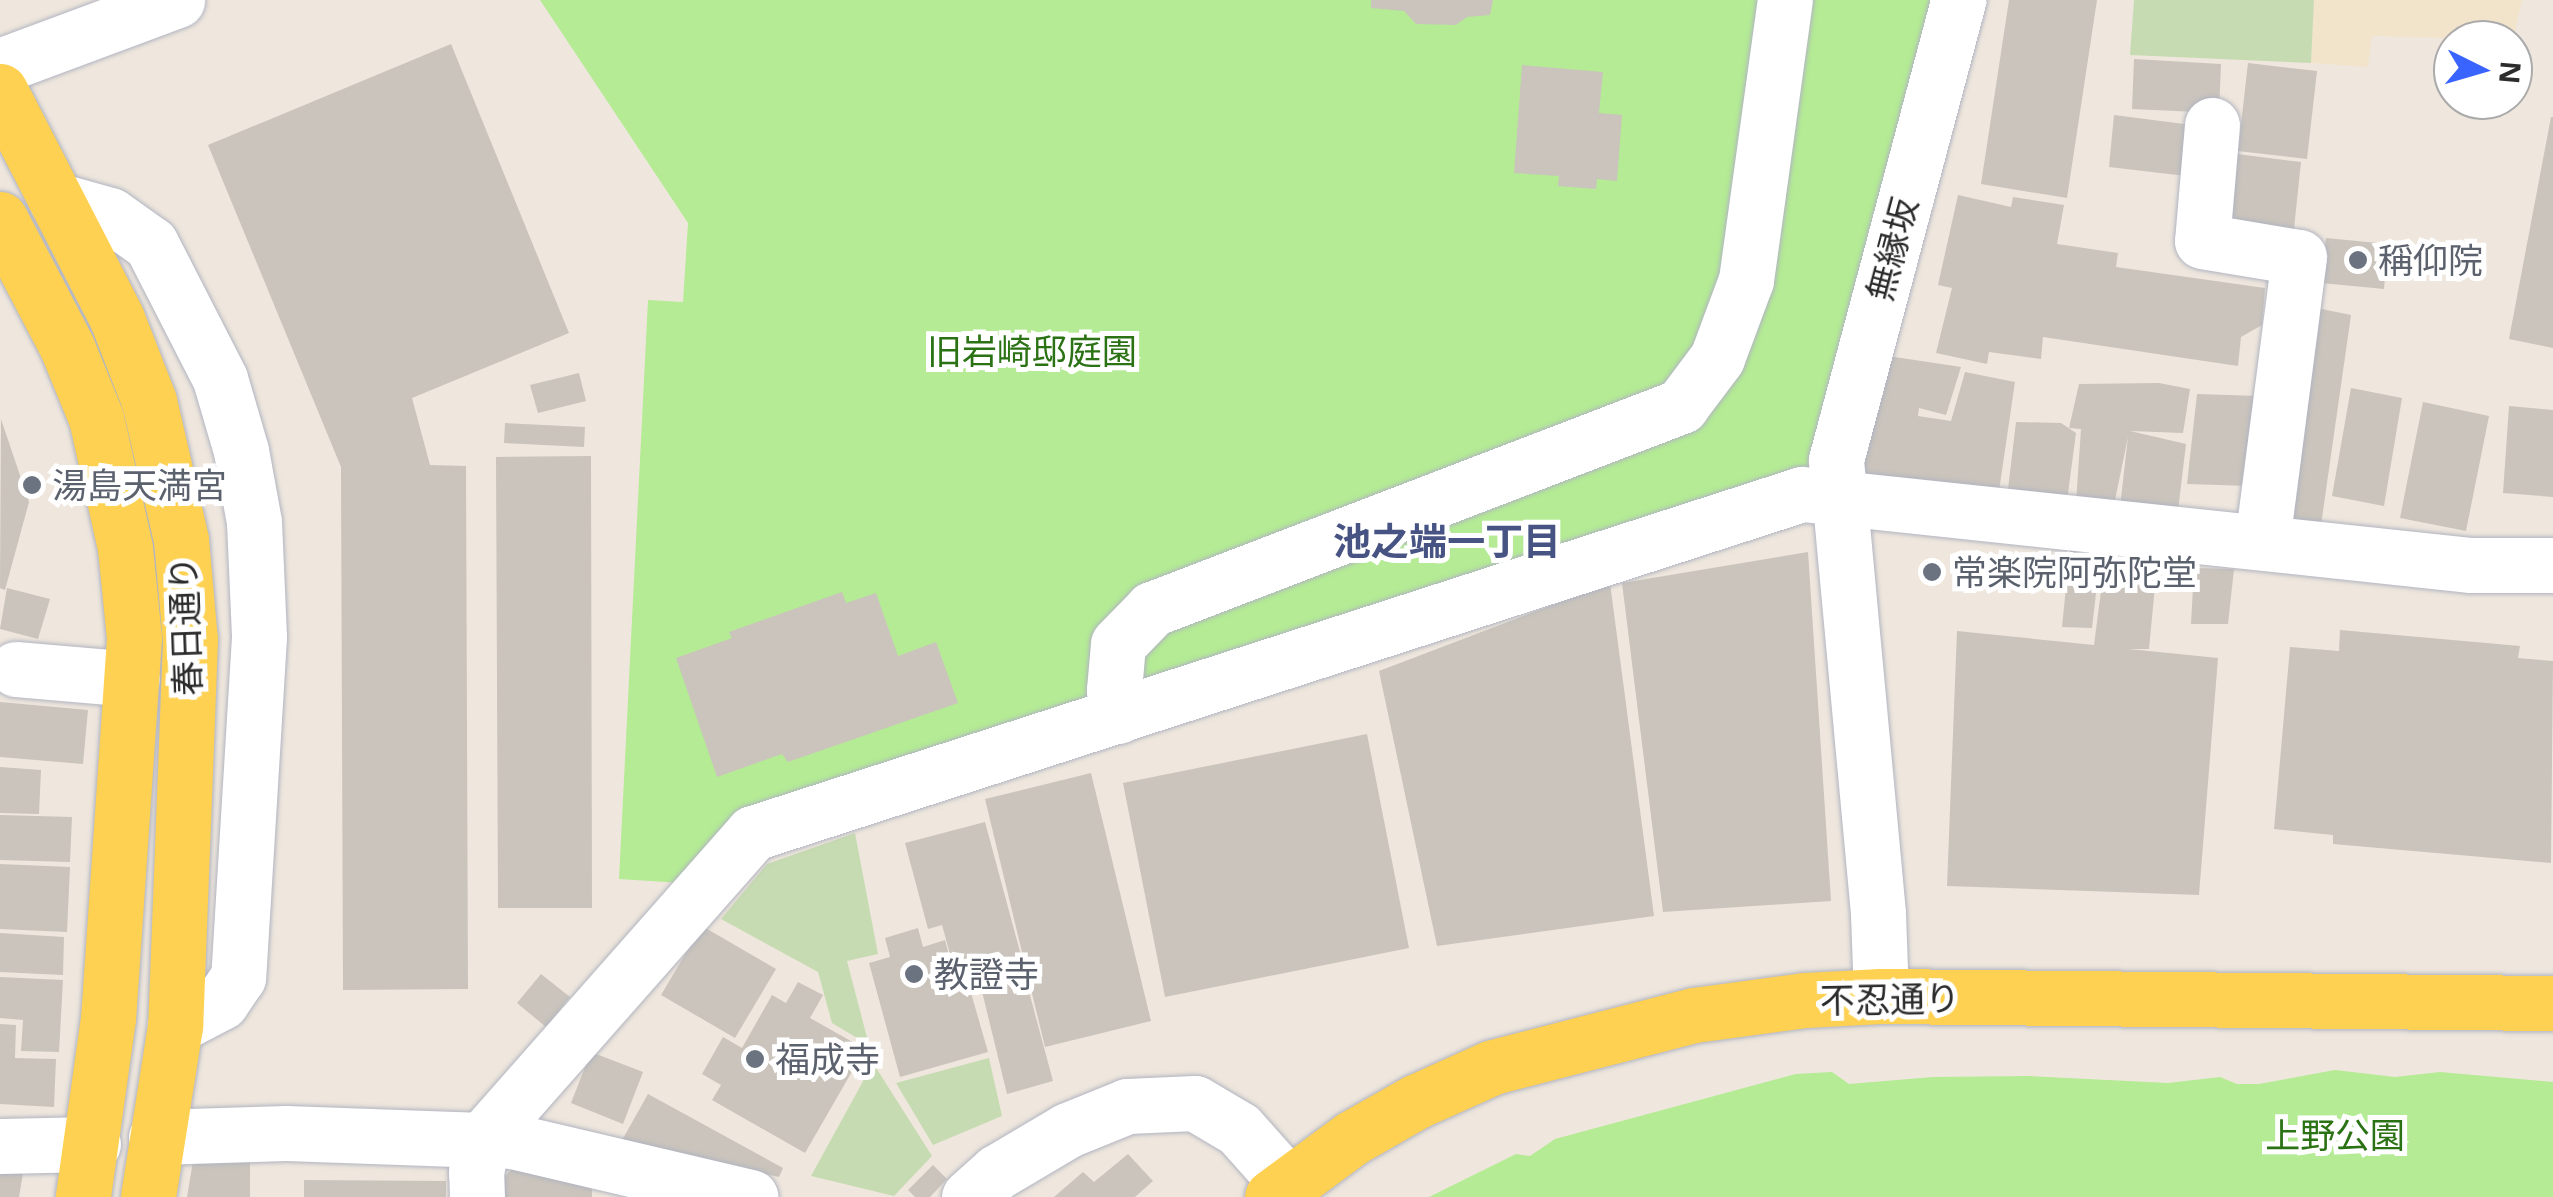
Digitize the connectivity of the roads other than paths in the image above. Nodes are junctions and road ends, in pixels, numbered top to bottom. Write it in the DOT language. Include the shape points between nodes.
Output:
graph roads {
  1 [pos="177,0"];
  2 [pos="1785,0"];
  3 [pos="1958,0"];
  4 [pos="0,66"];
  5 [pos="0,90"];
  6 [pos="2212,125"];
  7 [pos="0,219"];
  8 [pos="68,223"];
  9 [pos="28,273"];
  10 [pos="1841,498"];
  11 [pos="2262,542"];
  12 [pos="2553,565"];
  13 [pos="258,637"];
  14 [pos="16,669"];
  15 [pos="132,679"];
  16 [pos="1118,716"];
  17 [pos="187,736"];
  18 [pos="1881,996"];
  19 [pos="2553,1003"];
  20 [pos="175,1026"];
  21 [pos="156,1137"];
  22 [pos="483,1139"];
  23 [pos="93,1144"];
  24 [pos="0,1146"];
  25 [pos="1280,1190"];
  26 [pos="84,1197"];
  27 [pos="148,1197"];
  28 [pos="478,1197"];
  29 [pos="751,1197"];
  30 [pos="969,1197"];
  1 -- 4 [label="street"];
  2 -- 16 [label="street" via="1746,280 1717,358 1681,406 1152,610 1118,644"];
  3 -- 10 [label="street, 無縁坂" via="1836,460"];
  5 -- 8 [label="main road, 春日通り"];
  6 -- 11 [label="street" via="2202,240 2299,257"];
  7 -- 9 [label="main road, 春日通り"];
  8 -- 9 [label="main road"];
  8 -- 13 [label="street" via="110,215 151,244 220,379 254,522"];
  8 -- 17 [label="main road, 春日通り" via="136,368 168,469 190,640"];
  9 -- 15 [label="main road, 春日通り" via="96,418 113,484 126,548"];
  10 -- 11 [label="street"];
  10 -- 16 [label="street" via="1802,494"];
  10 -- 18 [label="street, 無縁坂"];
  11 -- 12 [label="street" via="2471,565"];
  13 -- 17 [label="street" via="240,671"];
  13 -- 20 [label="street" via="238,977 221,1002"];
  14 -- 15 [label="street"];
  15 -- 23 [label="main road, 春日通り"];
  16 -- 22 [label="street" via="753,833"];
  17 -- 20 [label="main road, 春日通り"];
  18 -- 19 [label="main road, 不忍通り"];
  18 -- 25 [label="main road, 不忍通り" via="1694,1015 1493,1067 1400,1111"];
  20 -- 21 [label="main road, 春日通り"];
  21 -- 22 [label="street" via="286,1132"];
  21 -- 27 [label="main road, 春日通り"];
  22 -- 28 [label="street"];
  22 -- 29 [label="street"];
  23 -- 24 [label="street"];
  23 -- 26 [label="main road, 春日通り"];
  25 -- 30 [label="street" via="1238,1129 1196,1103 1127,1106 1068,1130 997,1172"];
}
